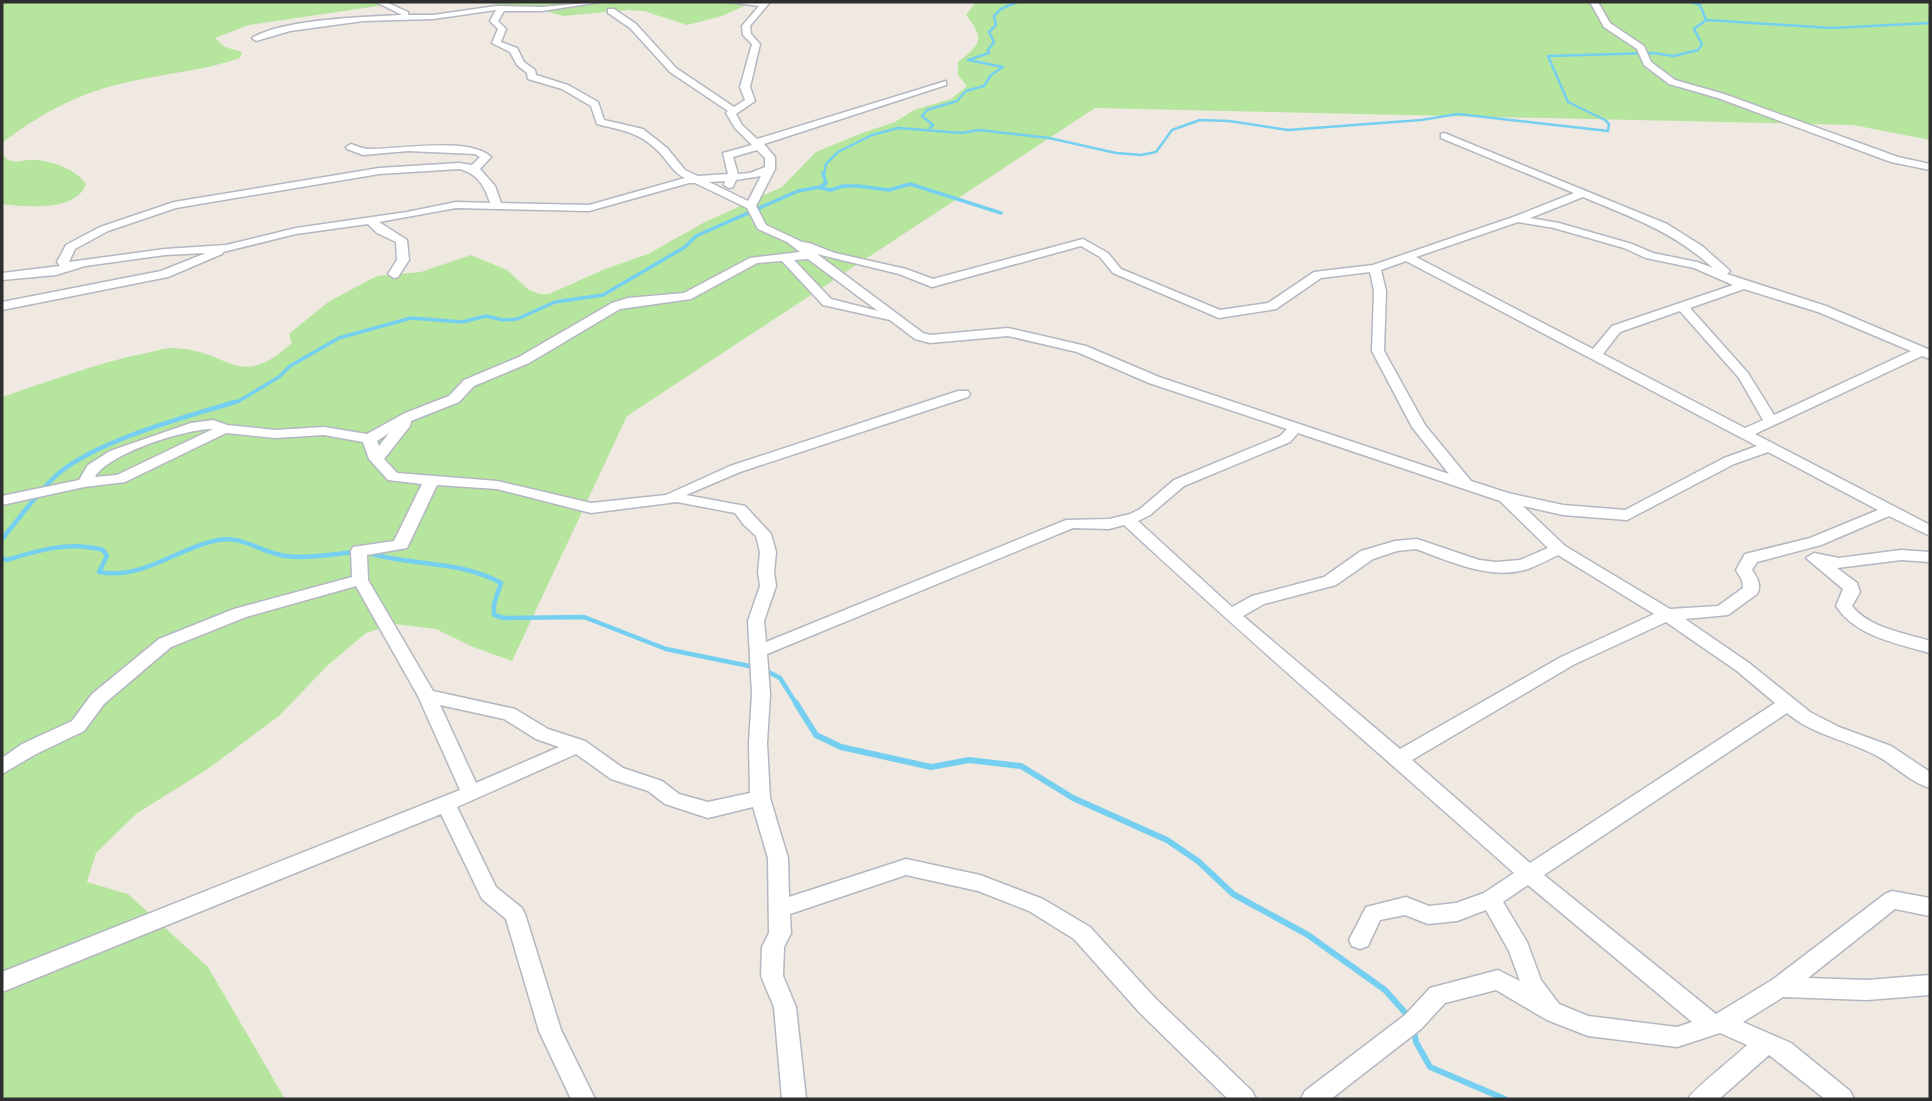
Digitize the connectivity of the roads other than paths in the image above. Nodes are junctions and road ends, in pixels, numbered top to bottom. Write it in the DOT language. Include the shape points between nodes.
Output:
graph roads {
  1 [pos="380,2"];
  2 [pos="596,2"];
  3 [pos="734,2"];
  4 [pos="1594,2"];
  5 [pos="766,3"];
  6 [pos="501,8"];
  7 [pos="611,11"];
  8 [pos="407,16"];
  9 [pos="256,38"];
  10 [pos="943,83"];
  11 [pos="734,111"];
  12 [pos="1444,135"];
  13 [pos="758,144"];
  14 [pos="351,147"];
  15 [pos="1930,167"];
  16 [pos="474,169"];
  17 [pos="770,169"];
  18 [pos="732,178"];
  19 [pos="694,179"];
  20 [pos="725,192"];
  21 [pos="1584,193"];
  22 [pos="497,206"];
  23 [pos="751,206"];
  24 [pos="1518,219"];
  25 [pos="370,221"];
  26 [pos="791,240"];
  27 [pos="226,248"];
  28 [pos="809,255"];
  29 [pos="1405,256"];
  30 [pos="785,257"];
  31 [pos="68,268"];
  32 [pos="1375,268"];
  33 [pos="394,274"];
  34 [pos="2,277"];
  35 [pos="1739,283"];
  36 [pos="2,306"];
  37 [pos="1683,307"];
  38 [pos="895,319"];
  39 [pos="1926,353"];
  40 [pos="1595,356"];
  41 [pos="964,394"];
  42 [pos="410,416"];
  43 [pos="1770,422"];
  44 [pos="1296,428"];
  45 [pos="224,429"];
  46 [pos="1746,433"];
  47 [pos="369,439"];
  48 [pos="1771,446"];
  49 [pos="376,459"];
  50 [pos="431,481"];
  51 [pos="84,483"];
  52 [pos="1469,485"];
  53 [pos="1504,497"];
  54 [pos="2,500"];
  55 [pos="661,500"];
  56 [pos="1890,510"];
  57 [pos="1127,519"];
  58 [pos="1930,531"];
  59 [pos="1559,549"];
  60 [pos="1783,551"];
  61 [pos="1930,557"];
  62 [pos="1814,558"];
  63 [pos="360,580"];
  64 [pos="1231,615"];
  65 [pos="1667,615"];
  66 [pos="1930,647"];
  67 [pos="759,651"];
  68 [pos="427,696"];
  69 [pos="1788,703"];
  70 [pos="578,746"];
  71 [pos="1400,758"];
  72 [pos="2,768"];
  73 [pos="1930,781"];
  74 [pos="471,792"];
  75 [pos="761,798"];
  76 [pos="446,804"];
  77 [pos="1530,875"];
  78 [pos="1491,899"];
  79 [pos="1930,907"];
  80 [pos="779,909"];
  81 [pos="1360,940"];
  82 [pos="2,982"];
  83 [pos="1930,985"];
  84 [pos="1780,987"];
  85 [pos="1555,1013"];
  86 [pos="1717,1024"];
  87 [pos="1765,1042"];
  88 [pos="583,1099"];
  89 [pos="794,1099"];
  90 [pos="1244,1099"];
  91 [pos="1313,1099"];
  92 [pos="1700,1099"];
  93 [pos="1842,1099"];
  1 -- 8 [label="street"];
  2 -- 6 [label="street" via="536,10"];
  3 -- 5 [label="street"];
  4 -- 15 [label="street" via="1606,25 1640,48 1647,63 1672,82 1895,160"];
  5 -- 11 [label="street" via="746,26 756,44 746,87 750,101"];
  6 -- 8 [label="street"];
  6 -- 19 [label="street" via="494,21 502,29 496,43 514,50 531,76 551,80 595,104 600,122 640,131 670,157 676,169"];
  7 -- 11 [label="street" via="633,26 673,70"];
  8 -- 9 [label="street" via="332,22"];
  10 -- 13 [label="street"];
  11 -- 13 [label="street" via="732,117"];
  12 -- 21 [label="street"];
  13 -- 17 [label="street" via="770,157"];
  13 -- 18 [label="street" via="727,155"];
  14 -- 16 [label="street" via="363,152 408,148 477,151 486,157"];
  16 -- 22 [label="street" via="489,186"];
  16 -- 31 [label="street" via="379,171 174,205 104,229 70,247 63,262"];
  17 -- 18 [label="street"];
  17 -- 23 [label="street"];
  18 -- 19 [label="street"];
  18 -- 20 [label="street"];
  19 -- 20 [label="street"];
  19 -- 22 [label="street" via="589,208"];
  20 -- 23 [label="street"];
  21 -- 24 [label="street"];
  21 -- 35 [label="street" via="1673,232"];
  22 -- 25 [label="street" via="456,205"];
  23 -- 26 [label="street" via="762,227"];
  24 -- 29 [label="street"];
  24 -- 35 [label="street" via="1584,232 1650,256 1681,260"];
  25 -- 27 [label="street" via="296,230"];
  25 -- 33 [label="street" via="401,240 403,260"];
  26 -- 28 [label="street"];
  26 -- 32 [label="street" via="932,283 1083,242 1102,253 1117,271 1219,314 1272,306 1318,275"];
  27 -- 31 [label="street" via="164,252"];
  27 -- 36 [label="street" via="164,274"];
  28 -- 30 [label="street"];
  28 -- 38 [label="street"];
  29 -- 32 [label="street"];
  29 -- 40 [label="street"];
  30 -- 38 [label="street" via="827,302"];
  30 -- 42 [label="street" via="743,264 687,296 616,306 524,360 469,383 454,399"];
  31 -- 34 [label="street"];
  32 -- 52 [label="street" via="1380,290 1378,351 1419,427"];
  35 -- 37 [label="street"];
  35 -- 39 [label="street" via="1822,309"];
  37 -- 40 [label="street" via="1616,329"];
  37 -- 43 [label="street" via="1722,347 1760,397"];
  38 -- 44 [label="street" via="924,338 1008,332 1081,349 1154,380"];
  39 -- 43 [label="street"];
  40 -- 46 [label="street"];
  41 -- 55 [label="street" via="735,469"];
  42 -- 47 [label="street"];
  42 -- 49 [label="street"];
  43 -- 46 [label="street"];
  44 -- 52 [label="street"];
  44 -- 57 [label="street" via="1285,439 1178,483 1145,512"];
  45 -- 47 [label="street" via="275,434 324,431"];
  45 -- 51 [label="street" via="120,479"];
  45 -- 51 [label="street" via="214,424 191,427 138,443 93,468"];
  46 -- 48 [label="street"];
  47 -- 49 [label="street"];
  48 -- 53 [label="street" via="1729,461 1626,515 1563,510"];
  48 -- 56 [label="street"];
  49 -- 50 [label="street" via="393,477"];
  50 -- 55 [label="street" via="497,485 591,508"];
  50 -- 63 [label="street" via="401,545 359,551"];
  51 -- 54 [label="street"];
  52 -- 53 [label="street"];
  53 -- 59 [label="street"];
  55 -- 67 [label="street" via="734,506 763,534 768,586 755,621"];
  56 -- 58 [label="street"];
  56 -- 60 [label="street"];
  57 -- 64 [label="street"];
  57 -- 67 [label="street" via="1109,524 1071,523"];
  59 -- 64 [label="street" via="1523,565 1496,567 1417,544 1395,546 1367,555 1330,581 1258,600"];
  59 -- 65 [label="street"];
  60 -- 62 [label="street"];
  60 -- 65 [label="street" via="1748,561 1744,570 1751,590 1729,607 1715,613"];
  61 -- 62 [label="street" via="1901,555 1839,563"];
  62 -- 66 [label="street" via="1851,587 1844,606 1852,617"];
  63 -- 68 [label="street"];
  63 -- 72 [label="street" via="240,613 165,643 98,699 78,726 29,749"];
  64 -- 71 [label="street"];
  65 -- 69 [label="street"];
  65 -- 71 [label="street" via="1567,661"];
  67 -- 75 [label="street"];
  68 -- 70 [label="street" via="509,714 542,734"];
  68 -- 74 [label="street"];
  69 -- 73 [label="street" via="1815,723 1884,751"];
  69 -- 77 [label="street"];
  70 -- 74 [label="street"];
  70 -- 75 [label="street" via="618,774 634,776 672,799 708,810"];
  71 -- 77 [label="street"];
  74 -- 76 [label="street"];
  75 -- 80 [label="street" via="778,858"];
  76 -- 82 [label="street"];
  76 -- 88 [label="street" via="489,893 515,914 550,1031"];
  77 -- 78 [label="street"];
  77 -- 86 [label="street"];
  78 -- 81 [label="street" via="1457,912 1429,915 1406,906 1373,913"];
  78 -- 85 [label="street" via="1519,949 1532,985"];
  79 -- 84 [label="street" via="1892,901 1884,905"];
  80 -- 89 [label="street" via="772,976 785,1007"];
  80 -- 90 [label="street" via="906,867 980,883 1036,905 1082,933 1147,1005"];
  83 -- 84 [label="street" via="1867,990"];
  84 -- 86 [label="street"];
  85 -- 86 [label="street" via="1588,1026 1677,1037"];
  85 -- 91 [label="street" via="1498,980 1437,995 1413,1022"];
  86 -- 87 [label="street"];
  87 -- 92 [label="street" via="1723,1084"];
  87 -- 93 [label="street" via="1783,1050"];
}
